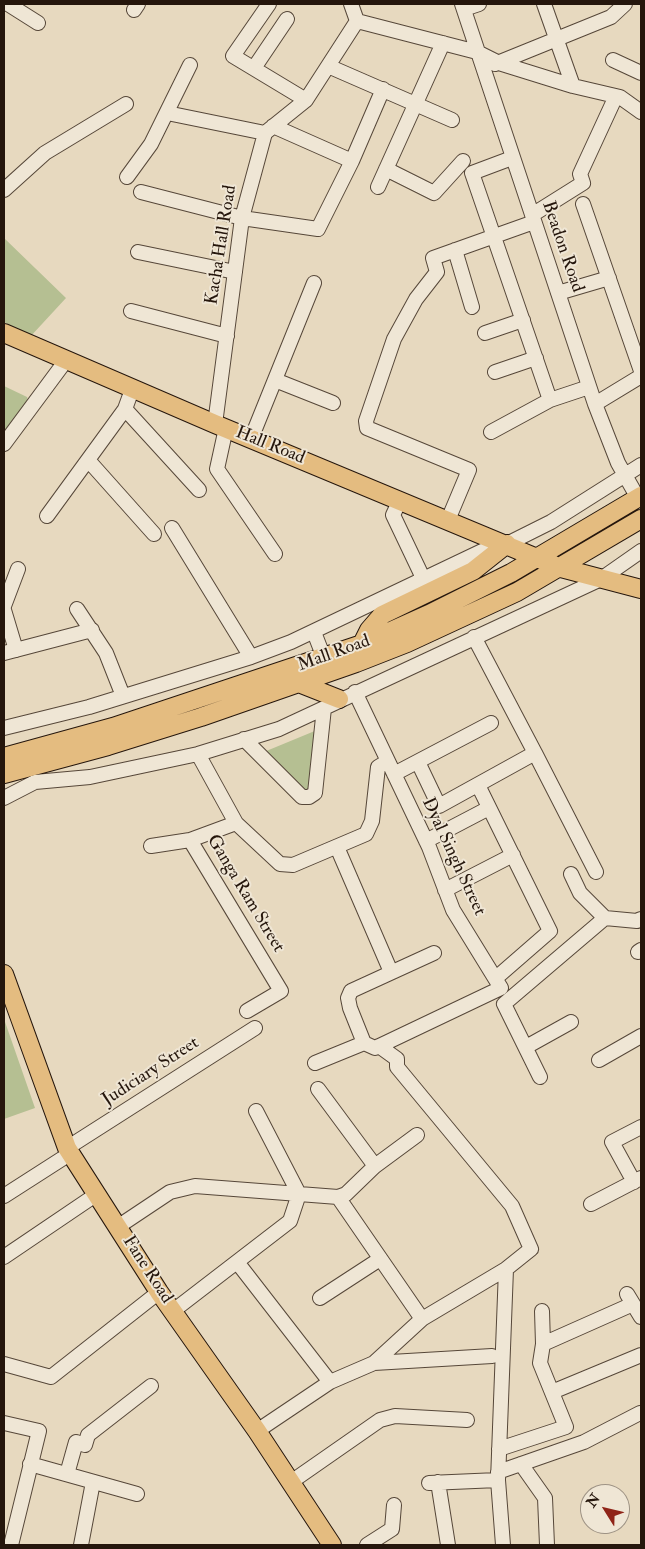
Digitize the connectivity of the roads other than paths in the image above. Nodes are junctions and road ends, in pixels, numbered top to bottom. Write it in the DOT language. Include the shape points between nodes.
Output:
graph roads {
  1 [pos="8,4"];
  2 [pos="269,4"];
  3 [pos="352,4"];
  4 [pos="479,4"];
  5 [pos="544,4"];
  6 [pos="625,4"];
  7 [pos="463,7"];
  8 [pos="287,19"];
  9 [pos="357,21"];
  10 [pos="38,23"];
  11 [pos="556,40"];
  12 [pos="443,43"];
  13 [pos="477,52"];
  14 [pos="613,60"];
  15 [pos="499,63"];
  16 [pos="190,65"];
  17 [pos="328,66"];
  18 [pos="254,68"];
  19 [pos="483,70"];
  20 [pos="641,73"];
  21 [pos="573,86"];
  22 [pos="382,90"];
  23 [pos="616,96"];
  24 [pos="306,100"];
  25 [pos="126,104"];
  26 [pos="415,104"];
  27 [pos="641,112"];
  28 [pos="167,113"];
  29 [pos="452,120"];
  30 [pos="269,129"];
  31 [pos="512,158"];
  32 [pos="352,160"];
  33 [pos="463,161"];
  34 [pos="386,168"];
  35 [pos="127,177"];
  36 [pos="378,187"];
  37 [pos="4,190"];
  38 [pos="141,192"];
  39 [pos="583,204"];
  40 [pos="242,218"];
  41 [pos="533,219"];
  42 [pos="494,236"];
  43 [pos="455,250"];
  44 [pos="138,252"];
  45 [pos="235,272"];
  46 [pos="609,278"];
  47 [pos="314,283"];
  48 [pos="558,293"];
  49 [pos="472,308"];
  50 [pos="131,311"];
  51 [pos="523,320"];
  52 [pos="4,333"];
  53 [pos="485,333"];
  54 [pos="227,336"];
  55 [pos="536,358"];
  56 [pos="67,359"];
  57 [pos="495,372"];
  58 [pos="641,372"];
  59 [pos="641,376"];
  60 [pos="275,380"];
  61 [pos="134,387"];
  62 [pos="589,387"];
  63 [pos="550,400"];
  64 [pos="333,403"];
  65 [pos="595,404"];
  66 [pos="125,410"];
  67 [pos="221,426"];
  68 [pos="491,432"];
  69 [pos="251,439"];
  70 [pos="4,444"];
  71 [pos="88,460"];
  72 [pos="641,465"];
  73 [pos="624,476"];
  74 [pos="198,490"];
  75 [pos="640,497"];
  76 [pos="400,500"];
  77 [pos="47,516"];
  78 [pos="641,519"];
  79 [pos="448,520"];
  80 [pos="172,528"];
  81 [pos="154,534"];
  82 [pos="507,544"];
  83 [pos="641,551"];
  84 [pos="275,554"];
  85 [pos="536,558"];
  86 [pos="561,568"];
  87 [pos="18,569"];
  88 [pos="423,578"];
  89 [pos="600,579"];
  90 [pos="641,589"];
  91 [pos="4,606"];
  92 [pos="77,609"];
  93 [pos="4,610"];
  94 [pos="92,630"];
  95 [pos="314,632"];
  96 [pos="474,636"];
  97 [pos="362,644"];
  98 [pos="10,651"];
  99 [pos="251,657"];
  100 [pos="324,658"];
  101 [pos="301,684"];
  102 [pos="355,692"];
  103 [pos="123,696"];
  104 [pos="339,700"];
  105 [pos="324,708"];
  106 [pos="491,723"];
  107 [pos="4,728"];
  108 [pos="244,739"];
  109 [pos="198,754"];
  110 [pos="535,754"];
  111 [pos="4,757"];
  112 [pos="388,761"];
  113 [pos="418,762"];
  114 [pos="4,774"];
  115 [pos="394,774"];
  116 [pos="31,775"];
  117 [pos="478,785"];
  118 [pos="4,798"];
  119 [pos="489,808"];
  120 [pos="236,823"];
  121 [pos="190,840"];
  122 [pos="426,841"];
  123 [pos="151,846"];
  124 [pos="337,848"];
  125 [pos="513,855"];
  126 [pos="596,872"];
  127 [pos="572,874"];
  128 [pos="445,890"];
  129 [pos="604,918"];
  130 [pos="641,918"];
  131 [pos="434,953"];
  132 [pos="391,972"];
  133 [pos="4,974"];
  134 [pos="496,978"];
  135 [pos="247,1011"];
  136 [pos="571,1022"];
  137 [pos="256,1028"];
  138 [pos="641,1036"];
  139 [pos="373,1046"];
  140 [pos="526,1046"];
  141 [pos="599,1060"];
  142 [pos="316,1063"];
  143 [pos="540,1078"];
  144 [pos="318,1089"];
  145 [pos="256,1111"];
  146 [pos="641,1127"];
  147 [pos="417,1135"];
  148 [pos="69,1151"];
  149 [pos="375,1166"];
  150 [pos="638,1180"];
  151 [pos="97,1194"];
  152 [pos="299,1194"];
  153 [pos="4,1196"];
  154 [pos="338,1197"];
  155 [pos="591,1204"];
  156 [pos="119,1226"];
  157 [pos="4,1257"];
  158 [pos="380,1259"];
  159 [pos="237,1262"];
  160 [pos="506,1269"];
  161 [pos="159,1292"];
  162 [pos="320,1298"];
  163 [pos="173,1311"];
  164 [pos="542,1311"];
  165 [pos="641,1317"];
  166 [pos="422,1319"];
  167 [pos="543,1344"];
  168 [pos="641,1355"];
  169 [pos="492,1356"];
  170 [pos="374,1363"];
  171 [pos="4,1364"];
  172 [pos="330,1382"];
  173 [pos="151,1386"];
  174 [pos="552,1392"];
  175 [pos="640,1413"];
  176 [pos="467,1420"];
  177 [pos="4,1423"];
  178 [pos="257,1430"];
  179 [pos="499,1449"];
  180 [pos="30,1464"];
  181 [pos="521,1464"];
  182 [pos="66,1474"];
  183 [pos="498,1476"];
  184 [pos="93,1482"];
  185 [pos="290,1482"];
  186 [pos="137,1494"];
  187 [pos="394,1505"];
  188 [pos="10,1545"];
  189 [pos="80,1545"];
  190 [pos="332,1545"];
  191 [pos="367,1545"];
  192 [pos="448,1545"];
  193 [pos="503,1545"];
  194 [pos="547,1545"];
  1 -- 10 [label="street"];
  2 -- 18 [label="street" via="232,56"];
  3 -- 9 [label="street"];
  4 -- 7 [label="street"];
  5 -- 11 [label="street"];
  6 -- 11 [label="street" via="612,17"];
  7 -- 13 [label="street, Beadon Road"];
  8 -- 18 [label="street"];
  9 -- 12 [label="street"];
  9 -- 17 [label="street"];
  11 -- 15 [label="street"];
  11 -- 21 [label="street"];
  12 -- 13 [label="street"];
  12 -- 26 [label="street"];
  13 -- 15 [label="street"];
  13 -- 19 [label="street, Beadon Road"];
  14 -- 20 [label="street"];
  15 -- 19 [label="street"];
  15 -- 21 [label="street"];
  16 -- 28 [label="street"];
  17 -- 22 [label="street"];
  17 -- 24 [label="street"];
  18 -- 24 [label="street"];
  19 -- 31 [label="street, Beadon Road"];
  21 -- 23 [label="street"];
  22 -- 26 [label="street"];
  22 -- 32 [label="street"];
  23 -- 27 [label="street"];
  23 -- 41 [label="street" via="580,174 583,183"];
  24 -- 30 [label="street"];
  25 -- 37 [label="street" via="45,153"];
  26 -- 29 [label="street"];
  26 -- 34 [label="street"];
  28 -- 30 [label="street"];
  28 -- 35 [label="street" via="151,144"];
  30 -- 32 [label="street"];
  30 -- 40 [label="street, Kacha Hall Road"];
  31 -- 41 [label="street, Beadon Road"];
  31 -- 42 [label="street" via="472,173"];
  32 -- 40 [label="street" via="318,229"];
  33 -- 34 [label="street" via="434,193"];
  34 -- 36 [label="street"];
  38 -- 40 [label="street"];
  39 -- 46 [label="street"];
  40 -- 45 [label="street, Kacha Hall Road"];
  41 -- 42 [label="street"];
  41 -- 48 [label="street, Beadon Road"];
  42 -- 43 [label="street"];
  42 -- 51 [label="street"];
  43 -- 49 [label="street"];
  43 -- 79 [label="street" via="433,258 437,272 397,332 366,421 367,428 469,470"];
  44 -- 45 [label="street"];
  45 -- 54 [label="street, Kacha Hall Road"];
  46 -- 48 [label="street"];
  46 -- 58 [label="street"];
  47 -- 60 [label="street"];
  48 -- 62 [label="street, Beadon Road"];
  50 -- 54 [label="street"];
  51 -- 53 [label="street"];
  51 -- 55 [label="street"];
  52 -- 56 [label="main road, Hall Road"];
  54 -- 67 [label="street, Kacha Hall Road"];
  55 -- 57 [label="street"];
  55 -- 63 [label="street"];
  56 -- 61 [label="main road, Hall Road"];
  56 -- 70 [label="street"];
  59 -- 65 [label="street"];
  60 -- 64 [label="street"];
  60 -- 69 [label="street"];
  61 -- 66 [label="street"];
  61 -- 67 [label="main road, Hall Road"];
  62 -- 63 [label="street"];
  62 -- 65 [label="street, Beadon Road"];
  63 -- 68 [label="street"];
  65 -- 73 [label="street, Beadon Road"];
  66 -- 71 [label="street"];
  66 -- 74 [label="street"];
  67 -- 69 [label="main road, Hall Road"];
  67 -- 84 [label="street, Kacha Hall Road" via="217,469"];
  69 -- 76 [label="main road, Hall Road"];
  71 -- 77 [label="street"];
  71 -- 81 [label="street"];
  72 -- 73 [label="street"];
  73 -- 75 [label="street, Beadon Road"];
  73 -- 82 [label="street" via="551,522"];
  75 -- 85 [label="main road, Mall Road"];
  76 -- 79 [label="main road, Hall Road"];
  76 -- 88 [label="street" via="394,515"];
  78 -- 86 [label="main road, Mall Road"];
  79 -- 82 [label="main road, Hall Road"];
  80 -- 99 [label="street"];
  82 -- 85 [label="main road, Hall Road"];
  82 -- 88 [label="street" via="482,550"];
  82 -- 97 [label="main road" via="473,571 382,615"];
  83 -- 89 [label="street"];
  85 -- 86 [label="main road, Hall Road"];
  85 -- 97 [label="main road, Mall Road" via="429,614"];
  86 -- 89 [label="main road, Hall Road"];
  86 -- 101 [label="main road, Mall Road" via="407,643"];
  87 -- 91 [label="street"];
  88 -- 95 [label="street"];
  89 -- 90 [label="main road, Hall Road"];
  89 -- 96 [label="street"];
  92 -- 94 [label="street"];
  93 -- 98 [label="street"];
  94 -- 98 [label="street"];
  94 -- 103 [label="street" via="106,653"];
  95 -- 99 [label="street"];
  95 -- 100 [label="street"];
  96 -- 102 [label="street"];
  96 -- 110 [label="street"];
  97 -- 100 [label="main road, Mall Road"];
  99 -- 103 [label="street"];
  100 -- 111 [label="main road, Mall Road" via="113,727"];
  101 -- 104 [label="main road"];
  101 -- 116 [label="main road, Mall Road" via="108,746"];
  102 -- 104 [label="street"];
  102 -- 112 [label="street, Dyal Singh Street"];
  103 -- 107 [label="street"];
  104 -- 105 [label="street"];
  105 -- 108 [label="street" via="279,729"];
  105 -- 108 [label="street" via="316,792 309,797 302,797"];
  106 -- 113 [label="street"];
  108 -- 109 [label="street"];
  109 -- 116 [label="street" via="90,777"];
  109 -- 120 [label="street, Ganga Ram Street"];
  110 -- 117 [label="street"];
  110 -- 126 [label="street"];
  112 -- 115 [label="street, Dyal Singh Street"];
  112 -- 124 [label="street" via="378,767 372,821 366,834"];
  113 -- 115 [label="street"];
  113 -- 117 [label="street" via="439,806"];
  114 -- 116 [label="main road, Mall Road"];
  115 -- 122 [label="street, Dyal Singh Street"];
  116 -- 118 [label="street"];
  117 -- 119 [label="street"];
  119 -- 122 [label="street"];
  119 -- 125 [label="street"];
  120 -- 121 [label="street, Ganga Ram Street"];
  120 -- 124 [label="street" via="280,864 293,866"];
  121 -- 123 [label="street"];
  121 -- 135 [label="street, Ganga Ram Street" via="281,991"];
  122 -- 128 [label="street, Dyal Singh Street"];
  124 -- 132 [label="street"];
  125 -- 128 [label="street"];
  125 -- 134 [label="street" via="550,931"];
  127 -- 129 [label="street" via="580,893"];
  128 -- 134 [label="street, Dyal Singh Street" via="453,910"];
  129 -- 130 [label="street" via="637,921"];
  129 -- 140 [label="street" via="504,1004"];
  131 -- 132 [label="street"];
  132 -- 139 [label="street" via="351,991 348,998"];
  133 -- 148 [label="main road, Fane Road"];
  134 -- 139 [label="street" via="501,988"];
  136 -- 140 [label="street"];
  137 -- 148 [label="street, Judiciary Street"];
  138 -- 141 [label="street"];
  139 -- 142 [label="street"];
  139 -- 160 [label="street" via="397,1059 397,1067 512,1206 531,1249"];
  140 -- 143 [label="street"];
  144 -- 149 [label="street"];
  145 -- 152 [label="street"];
  146 -- 150 [label="street" via="612,1142"];
  147 -- 149 [label="street"];
  148 -- 151 [label="main road, Fane Road"];
  148 -- 153 [label="street, Judiciary Street"];
  149 -- 154 [label="street" via="346,1194"];
  150 -- 155 [label="street"];
  151 -- 156 [label="main road, Fane Road"];
  151 -- 157 [label="street"];
  152 -- 154 [label="street"];
  152 -- 156 [label="street" via="195,1186 170,1192"];
  152 -- 159 [label="street" via="290,1221"];
  154 -- 158 [label="street"];
  156 -- 161 [label="main road, Fane Road"];
  158 -- 162 [label="street"];
  158 -- 166 [label="street"];
  159 -- 163 [label="street"];
  159 -- 172 [label="street"];
  160 -- 166 [label="street"];
  160 -- 179 [label="street"];
  161 -- 163 [label="main road, Fane Road"];
  161 -- 171 [label="street" via="51,1377"];
  163 -- 178 [label="main road, Fane Road"];
  164 -- 167 [label="street"];
  165 -- 167 [label="street" via="630,1299"];
  166 -- 170 [label="street"];
  167 -- 174 [label="street" via="540,1364"];
  168 -- 174 [label="street"];
  169 -- 170 [label="street"];
  170 -- 172 [label="street"];
  172 -- 178 [label="street"];
  173 -- 182 [label="street" via="88,1436 85,1444 76,1442"];
  174 -- 179 [label="street" via="566,1428"];
  175 -- 181 [label="street" via="584,1442"];
  176 -- 185 [label="street" via="395,1416 380,1420"];
  177 -- 180 [label="street" via="39,1431"];
  178 -- 185 [label="main road, Fane Road"];
  179 -- 183 [label="street"];
  180 -- 182 [label="street"];
  180 -- 188 [label="street"];
  181 -- 183 [label="street"];
  181 -- 194 [label="street" via="545,1498"];
  182 -- 184 [label="street"];
  183 -- 192 [label="street" via="433,1482"];
  183 -- 193 [label="street"];
  184 -- 186 [label="street"];
  184 -- 189 [label="street"];
  185 -- 190 [label="main road, Fane Road"];
  187 -- 191 [label="street" via="392,1529"];
}
